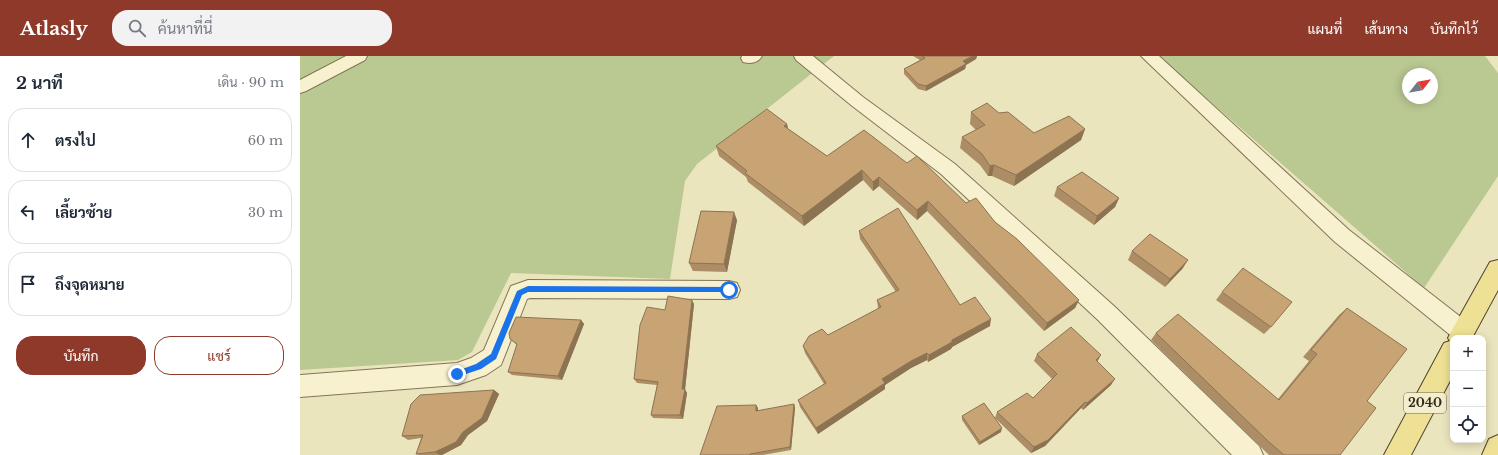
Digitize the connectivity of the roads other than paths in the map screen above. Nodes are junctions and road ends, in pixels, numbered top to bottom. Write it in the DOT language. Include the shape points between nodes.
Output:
graph roads {
  1 [pos="359,56"];
  2 [pos="802,56"];
  3 [pos="1149,56"];
  4 [pos="300,86"];
  5 [pos="1498,268"];
  6 [pos="729,290"];
  7 [pos="1453,335"];
  8 [pos="1462,335"];
  9 [pos="1450,357"];
  10 [pos="300,386"];
  11 [pos="1498,448"];
  12 [pos="1250,455"];
  13 [pos="1397,455"];
  14 [pos="1495,455"];
  1 -- 4 [label="street"];
  2 -- 12 [label="street" via="948,169 1106,313"];
  3 -- 7 [label="street" via="1342,236"];
  5 -- 8 [label="main road, 2040"];
  6 -- 10 [label="street" via="528,289 519,293 494,356 478,367 457,374"];
  9 -- 13 [label="main road, 2040"];
  11 -- 14 [label="main road"];
}
